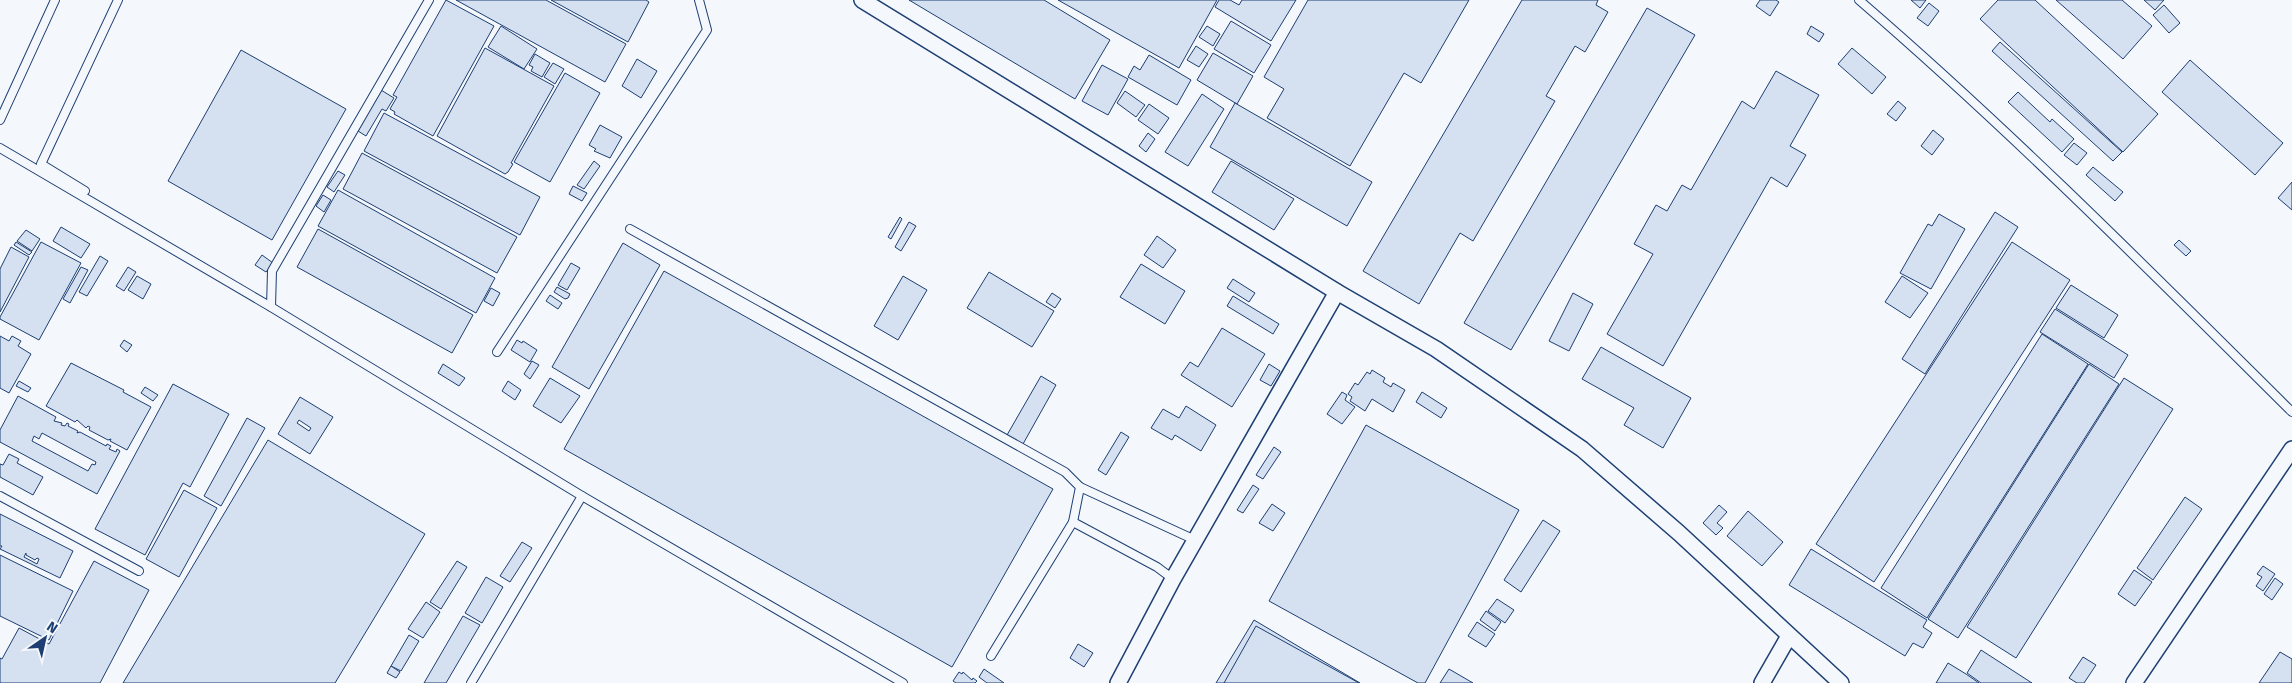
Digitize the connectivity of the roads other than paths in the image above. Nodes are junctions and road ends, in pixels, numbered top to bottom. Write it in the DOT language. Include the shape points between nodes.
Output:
graph roads {
  1 [pos="55,0"];
  2 [pos="118,0"];
  3 [pos="429,0"];
  4 [pos="699,0"];
  5 [pos="862,0"];
  6 [pos="1859,0"];
  7 [pos="0,120"];
  8 [pos="0,148"];
  9 [pos="630,228"];
  10 [pos="1337,292"];
  11 [pos="271,307"];
  12 [pos="497,352"];
  13 [pos="2292,412"];
  14 [pos="2292,449"];
  15 [pos="1080,487"];
  16 [pos="0,496"];
  17 [pos="582,496"];
  18 [pos="1073,522"];
  19 [pos="1195,540"];
  20 [pos="139,571"];
  21 [pos="1173,578"];
  22 [pos="1789,636"];
  23 [pos="991,656"];
  24 [pos="471,683"];
  25 [pos="903,683"];
  26 [pos="1118,683"];
  27 [pos="1762,683"];
  28 [pos="1841,683"];
  29 [pos="2135,683"];
  1 -- 7 [label="lane"];
  2 -- 11 [label="lane" via="41,164"];
  3 -- 11 [label="lane" via="272,271"];
  4 -- 12 [label="lane" via="707,30"];
  5 -- 10 [label="street"];
  6 -- 13 [label="lane" via="1932,63 2098,220"];
  8 -- 11 [label="lane"];
  9 -- 15 [label="lane" via="1065,472"];
  10 -- 19 [label="street"];
  10 -- 22 [label="street" via="1436,349 1582,449 1680,534"];
  11 -- 17 [label="lane"];
  14 -- 29 [label="street"];
  15 -- 18 [label="lane"];
  15 -- 19 [label="lane"];
  16 -- 20 [label="lane"];
  17 -- 24 [label="lane"];
  17 -- 25 [label="lane"];
  18 -- 21 [label="lane"];
  18 -- 23 [label="lane"];
  19 -- 21 [label="street"];
  21 -- 26 [label="street"];
  22 -- 27 [label="street"];
  22 -- 28 [label="street"];
}
